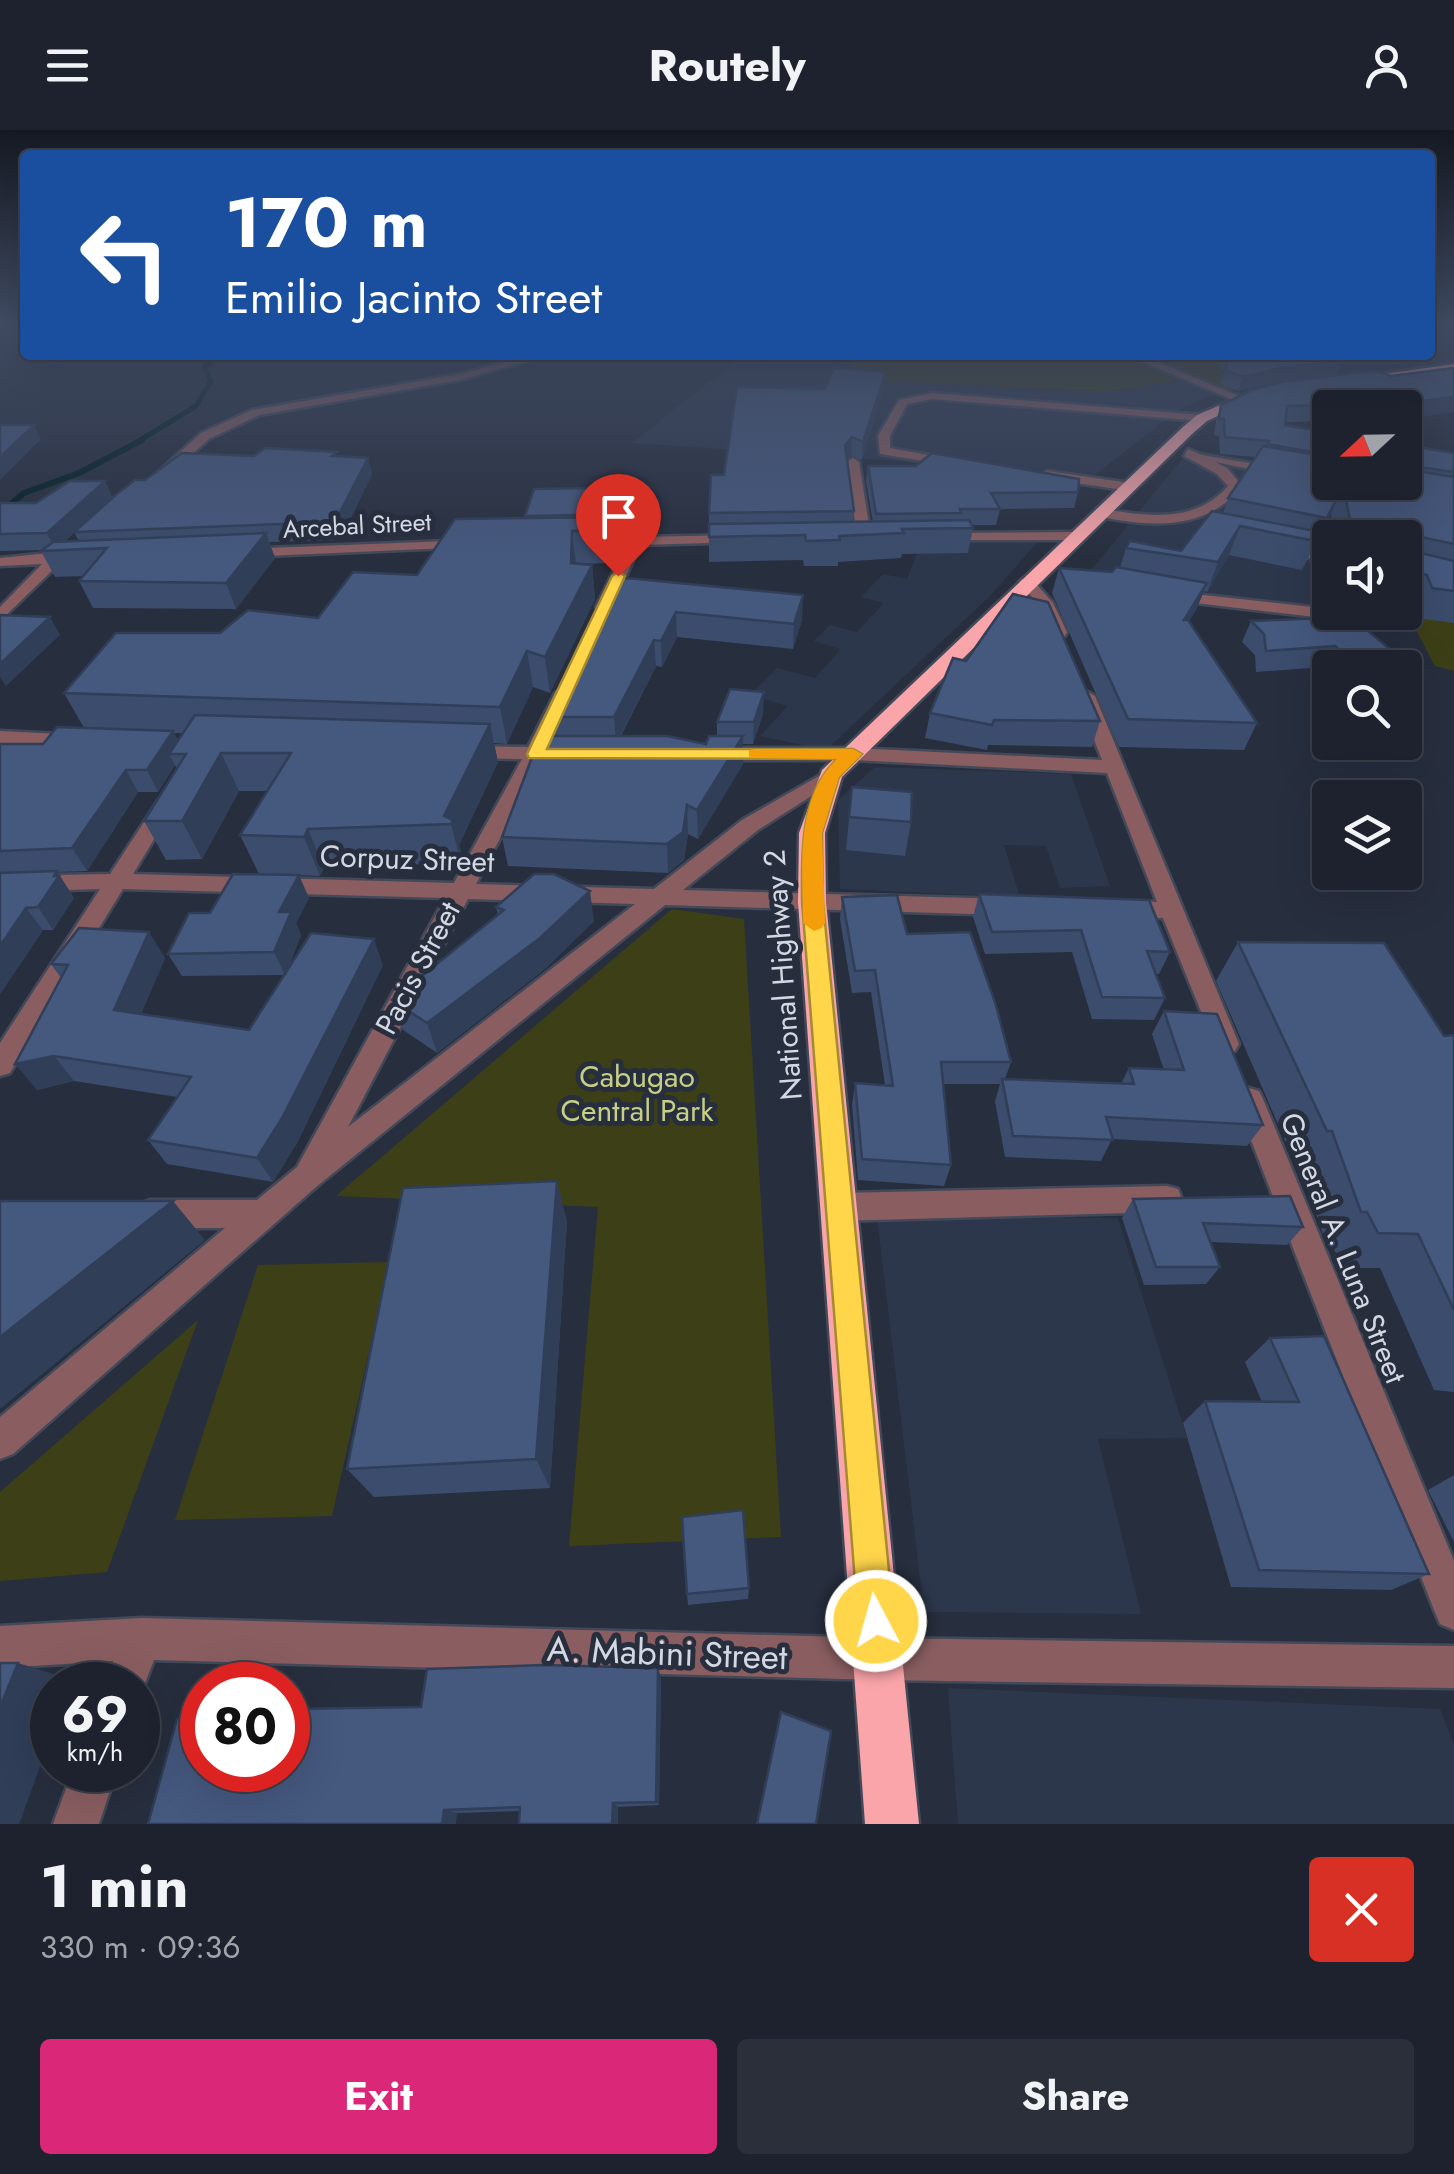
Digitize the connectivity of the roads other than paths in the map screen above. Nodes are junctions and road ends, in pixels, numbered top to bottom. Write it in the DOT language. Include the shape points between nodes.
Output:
graph roads {
  1 [pos="301,404"];
  2 [pos="902,404"];
  3 [pos="1031,404"];
  4 [pos="1231,404"];
  5 [pos="1202,418"];
  6 [pos="1168,450"];
  7 [pos="1188,454"];
  8 [pos="853,462"];
  9 [pos="975,466"];
  10 [pos="1032,473"];
  11 [pos="1312,478"];
  12 [pos="144,486"];
  13 [pos="1130,487"];
  14 [pos="1150,520"];
  15 [pos="1089,524"];
  16 [pos="1204,532"];
  17 [pos="81,537"];
  18 [pos="845,537"];
  19 [pos="864,537"];
  20 [pos="883,537"];
  21 [pos="922,537"];
  22 [pos="750,539"];
  23 [pos="635,541"];
  24 [pos="559,542"];
  25 [pos="483,543"];
  26 [pos="1258,543"];
  27 [pos="229,553"];
  28 [pos="1312,554"];
  29 [pos="95,558"];
  30 [pos="56,559"];
  31 [pos="0,562"];
  32 [pos="1042,575"];
  33 [pos="1152,594"];
  34 [pos="1312,611"];
  35 [pos="0,616"];
  36 [pos="594,630"];
  37 [pos="577,665"];
  38 [pos="0,737"];
  39 [pos="110,742"];
  40 [pos="437,752"];
  41 [pos="536,754"];
  42 [pos="595,754"];
  43 [pos="694,754"];
  44 [pos="842,764"];
  45 [pos="1114,767"];
  46 [pos="181,780"];
  47 [pos="118,880"];
  48 [pos="0,884"];
  49 [pos="460,890"];
  50 [pos="666,896"];
  51 [pos="812,902"];
  52 [pos="1032,907"];
  53 [pos="1092,908"];
  54 [pos="1172,910"];
  55 [pos="0,1065"];
  56 [pos="305,1178"];
  57 [pos="1286,1196"];
  58 [pos="1247,1197"];
  59 [pos="1188,1199"];
  60 [pos="837,1207"];
  61 [pos="113,1214"];
  62 [pos="263,1214"];
  63 [pos="0,1440"];
  64 [pos="1454,1610"];
  65 [pos="141,1639"];
  66 [pos="0,1647"];
  67 [pos="880,1659"];
  68 [pos="133,1662"];
  69 [pos="1454,1667"];
  70 [pos="87,1792"];
  71 [pos="76,1824"];
  72 [pos="892,1824"];
  1 -- 12 [label="street" via="221,427"];
  2 -- 9 [label="street" via="884,436 884,451"];
  3 -- 5 [label="street"];
  4 -- 5 [label="highway, National Highway 2"];
  5 -- 6 [label="highway, National Highway 2"];
  6 -- 7 [label="street"];
  6 -- 13 [label="highway, National Highway 2"];
  7 -- 11 [label="street"];
  7 -- 14 [label="street" via="1222,471 1235,486 1209,512"];
  8 -- 19 [label="street"];
  10 -- 13 [label="street"];
  13 -- 15 [label="highway, National Highway 2"];
  14 -- 15 [label="street"];
  14 -- 16 [label="street"];
  15 -- 21 [label="street"];
  15 -- 32 [label="highway, National Highway 2"];
  17 -- 30 [label="street"];
  18 -- 19 [label="street"];
  19 -- 20 [label="street"];
  22 -- 23 [label="street"];
  23 -- 24 [label="street"];
  23 -- 36 [label="street"];
  25 -- 27 [label="street, Arcebal Street"];
  26 -- 28 [label="street"];
  29 -- 30 [label="street"];
  30 -- 31 [label="street"];
  30 -- 35 [label="street"];
  32 -- 44 [label="highway, National Highway 2"];
  32 -- 45 [label="street, General A. Luna Street" via="1045,603"];
  33 -- 34 [label="street"];
  37 -- 41 [label="street, Pacis Street"];
  38 -- 39 [label="street"];
  40 -- 41 [label="street"];
  41 -- 42 [label="street"];
  41 -- 49 [label="street, Pacis Street"];
  43 -- 44 [label="street"];
  44 -- 45 [label="street"];
  44 -- 50 [label="street" via="750,825"];
  44 -- 51 [label="highway, National Highway 2" via="812,833"];
  45 -- 54 [label="street, General A. Luna Street"];
  46 -- 47 [label="street"];
  47 -- 48 [label="street, Corpuz Street"];
  47 -- 49 [label="street, Corpuz Street"];
  47 -- 55 [label="street"];
  49 -- 50 [label="street, Corpuz Street"];
  49 -- 56 [label="street, Pacis Street"];
  50 -- 51 [label="street, Corpuz Street"];
  50 -- 56 [label="street"];
  51 -- 52 [label="street, Corpuz Street"];
  51 -- 60 [label="highway, National Highway 2"];
  53 -- 54 [label="street"];
  54 -- 57 [label="street, General A. Luna Street"];
  56 -- 62 [label="street"];
  57 -- 58 [label="street"];
  57 -- 64 [label="street, General A. Luna Street"];
  59 -- 60 [label="street"];
  60 -- 67 [label="highway, National Highway 2"];
  61 -- 62 [label="street"];
  62 -- 63 [label="street"];
  65 -- 66 [label="street, A. Mabini Street"];
  65 -- 67 [label="street, A. Mabini Street"];
  65 -- 68 [label="street"];
  67 -- 69 [label="street, A. Mabini Street"];
  67 -- 72 [label="highway, National Highway 2"];
  70 -- 71 [label="street"];
}
